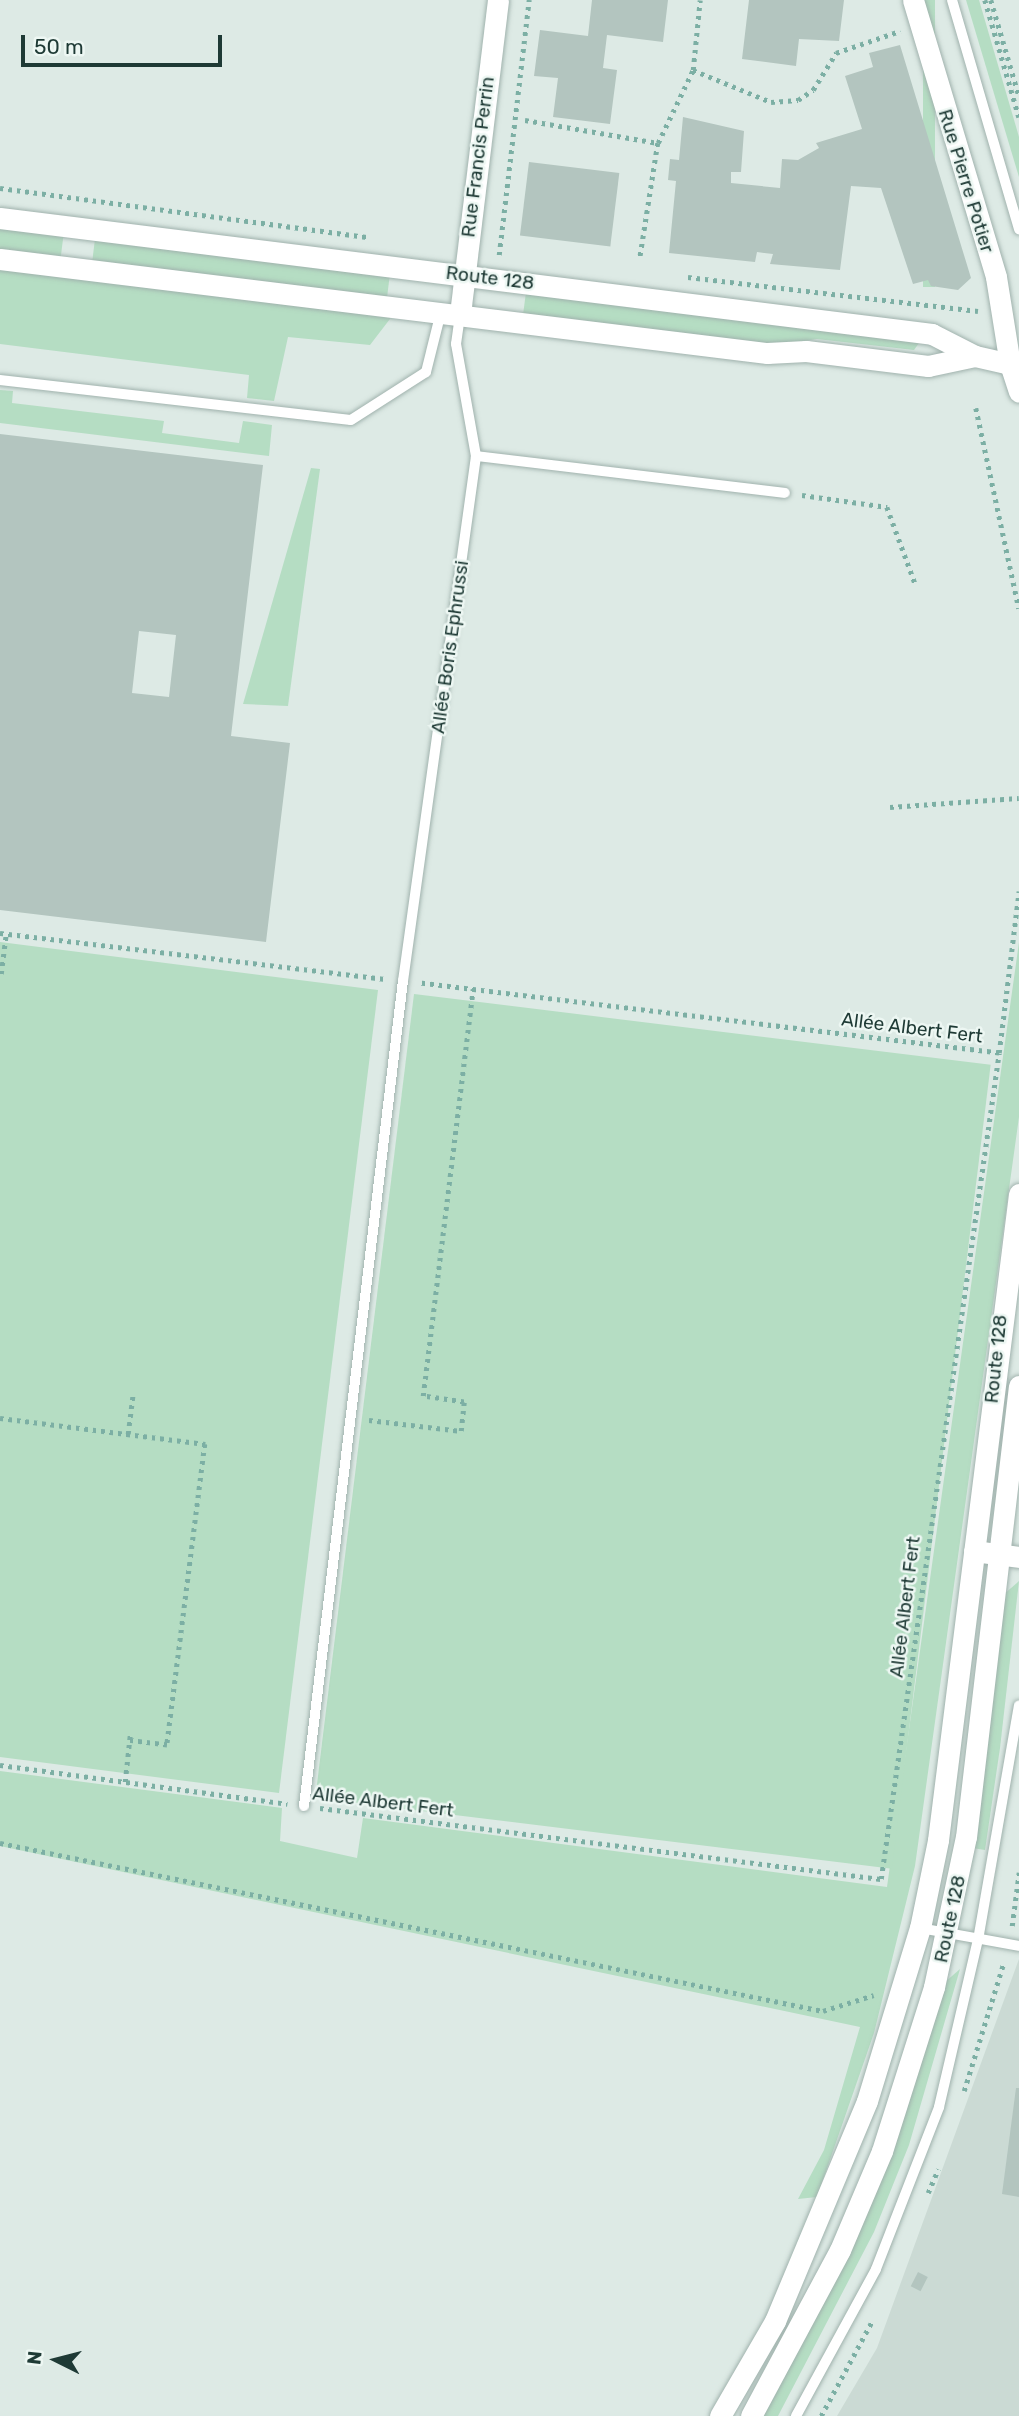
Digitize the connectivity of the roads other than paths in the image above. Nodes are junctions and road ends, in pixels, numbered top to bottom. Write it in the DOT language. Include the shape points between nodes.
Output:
graph roads {
  1 [pos="498,0"];
  2 [pos="913,0"];
  3 [pos="952,0"];
  4 [pos="0,218"];
  5 [pos="1019,229"];
  6 [pos="0,259"];
  7 [pos="463,274"];
  8 [pos="450,313"];
  9 [pos="975,356"];
  10 [pos="1014,363"];
  11 [pos="0,380"];
  12 [pos="1019,392"];
  13 [pos="476,456"];
  14 [pos="785,493"];
  15 [pos="1019,1194"];
  16 [pos="1019,1386"];
  17 [pos="974,1551"];
  18 [pos="1010,1556"];
  19 [pos="1019,1706"];
  20 [pos="304,1806"];
  21 [pos="920,1928"];
  22 [pos="947,1935"];
  23 [pos="978,1941"];
  24 [pos="1019,1946"];
  25 [pos="720,2416"];
  26 [pos="751,2416"];
  27 [pos="796,2416"];
  1 -- 7 [label="main road, Rue Francis Perrin"];
  2 -- 10 [label="main road, Rue Pierre Potier" via="1004,314"];
  3 -- 5 [label="lane"];
  4 -- 7 [label="main road, Route 128"];
  6 -- 8 [label="main road, Route 128"];
  7 -- 8 [label="main road, Rue Francis Perrin"];
  7 -- 9 [label="main road, Route 128" via="932,334"];
  8 -- 9 [label="main road, Route 128" via="767,353 806,351 928,366"];
  8 -- 11 [label="lane" via="426,372 351,420"];
  8 -- 13 [label="lane, Allée Boris Ephrussi"];
  9 -- 10 [label="main road, Route 128"];
  10 -- 12 [label="main road"];
  13 -- 14 [label="lane"];
  13 -- 20 [label="lane, Allée Boris Ephrussi" via="403,981"];
  15 -- 17 [label="main road, Route 128"];
  16 -- 18 [label="main road, Route 128"];
  17 -- 18 [label="main road"];
  17 -- 21 [label="main road, Route 128" via="936,1854"];
  18 -- 22 [label="main road, Route 128"];
  19 -- 23 [label="lane"];
  21 -- 22 [label="lane"];
  21 -- 25 [label="main road, Route 128" via="867,2101 775,2321"];
  22 -- 23 [label="lane"];
  22 -- 26 [label="main road, Route 128" via="882,2151 806,2319"];
  23 -- 24 [label="lane"];
  23 -- 27 [label="lane" via="934,2119 876,2269"];
}
